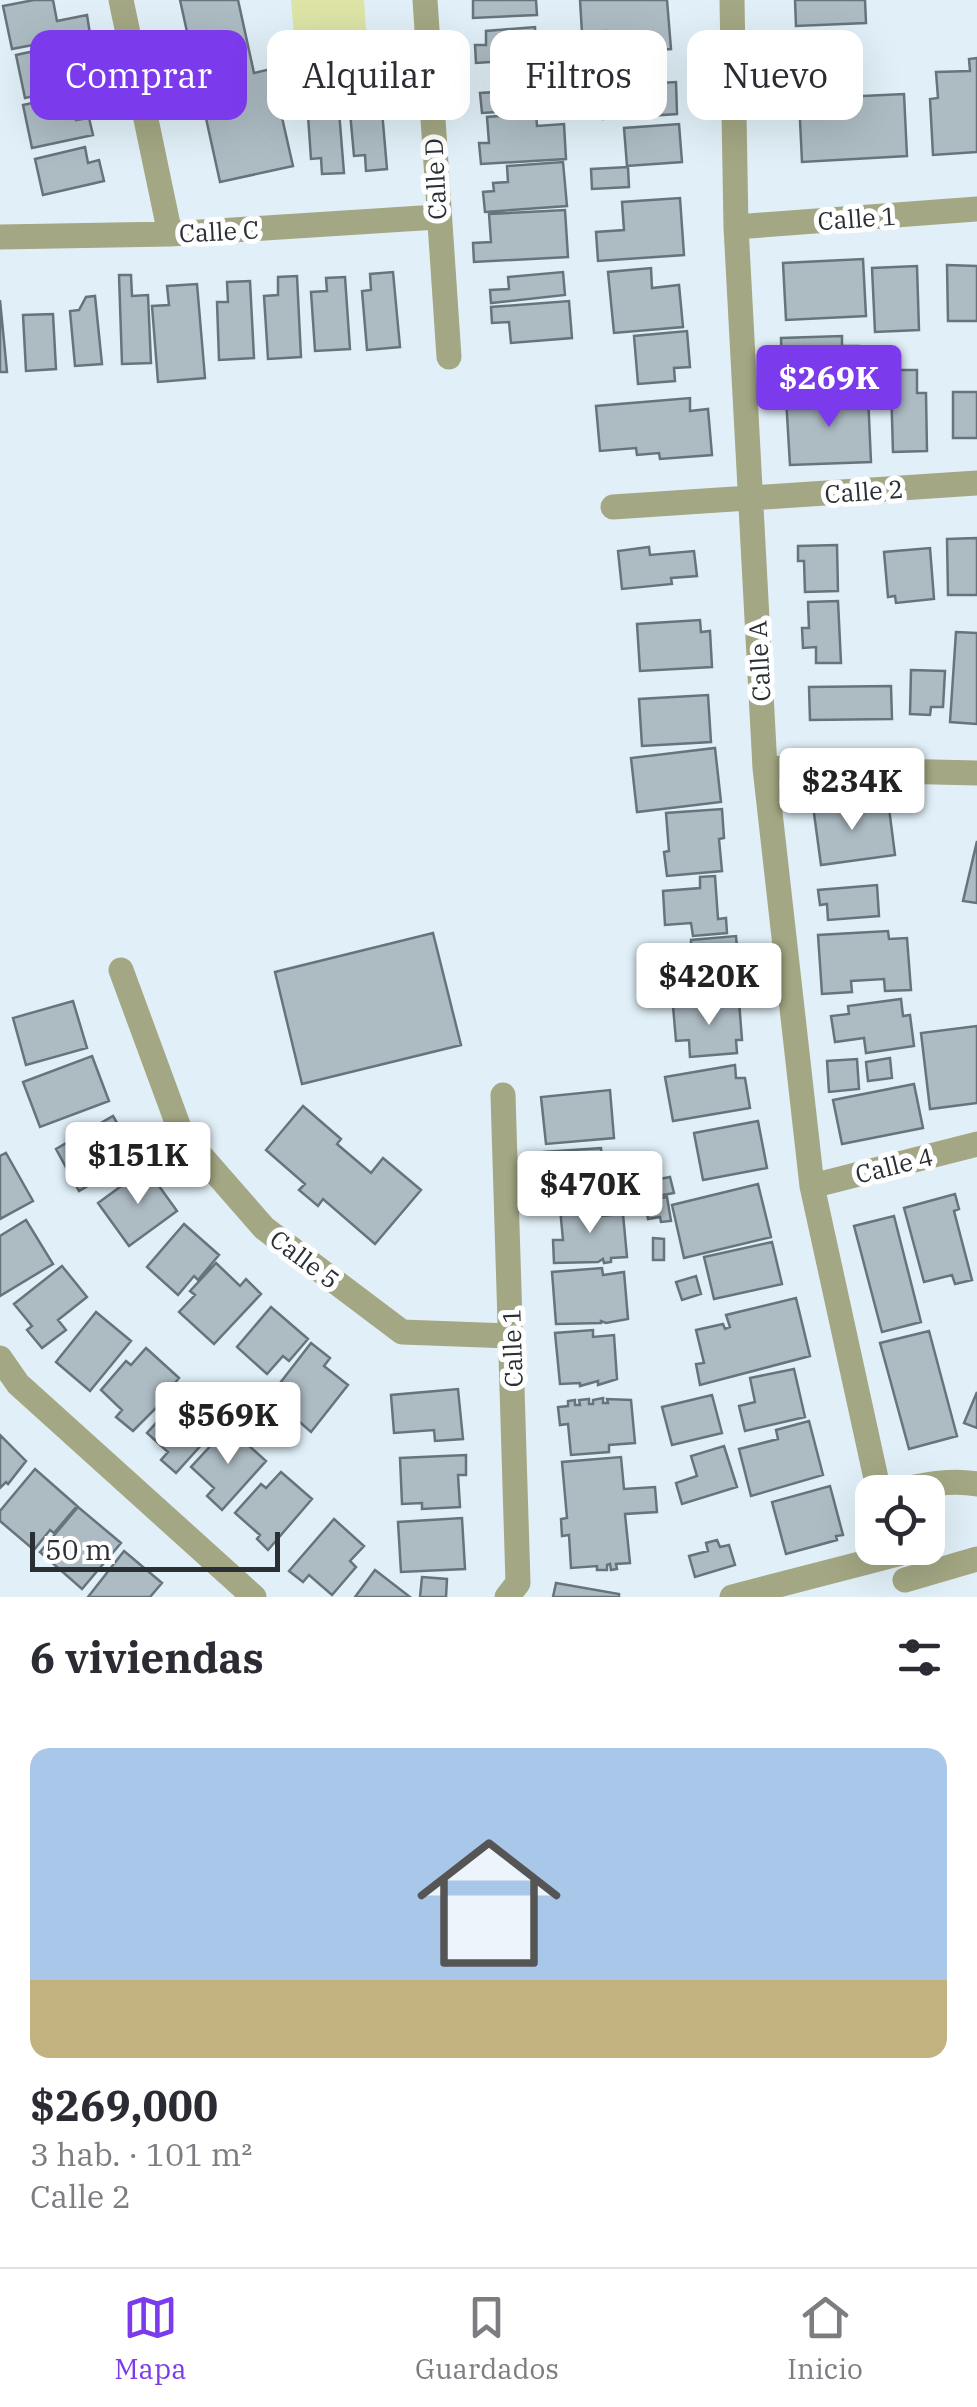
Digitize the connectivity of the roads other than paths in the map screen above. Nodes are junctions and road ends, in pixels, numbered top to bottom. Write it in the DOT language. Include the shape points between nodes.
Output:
graph roads {
  1 [pos="121,0"];
  2 [pos="425,0"];
  3 [pos="732,0"];
  4 [pos="977,210"];
  5 [pos="438,217"];
  6 [pos="736,227"];
  7 [pos="170,234"];
  8 [pos="0,238"];
  9 [pos="450,357"];
  10 [pos="977,483"];
  11 [pos="750,499"];
  12 [pos="613,507"];
  13 [pos="765,768"];
  14 [pos="977,774"];
  15 [pos="121,970"];
  16 [pos="503,1095"];
  17 [pos="977,1144"];
  18 [pos="812,1186"];
  19 [pos="512,1336"];
  20 [pos="0,1358"];
  21 [pos="875,1475"];
  22 [pos="945,1483"];
  23 [pos="977,1484"];
  24 [pos="977,1559"];
  25 [pos="855,1563"];
  26 [pos="908,1588"];
  27 [pos="254,1597"];
  28 [pos="507,1597"];
  29 [pos="732,1597"];
  1 -- 7 [label="street"];
  2 -- 5 [label="street, Calle D"];
  3 -- 6 [label="street, Calle A"];
  4 -- 6 [label="street, Calle 1"];
  5 -- 7 [label="street, Calle C"];
  5 -- 9 [label="street, Calle D"];
  6 -- 11 [label="street, Calle A"];
  7 -- 8 [label="street, Calle C"];
  10 -- 11 [label="street, Calle 2"];
  11 -- 12 [label="street, Calle 2"];
  11 -- 13 [label="street, Calle A"];
  13 -- 14 [label="street"];
  13 -- 18 [label="street, Calle A"];
  15 -- 19 [label="street, Calle 5" via="180,1134 264,1228 402,1332"];
  16 -- 19 [label="street, Calle 1"];
  17 -- 18 [label="street, Calle 4"];
  18 -- 21 [label="street, Calle A"];
  19 -- 28 [label="street, Calle 1" via="518,1583"];
  20 -- 27 [label="street" via="18,1384"];
  22 -- 23 [label="street"];
  24 -- 26 [label="street"];
  25 -- 29 [label="street"];
}
